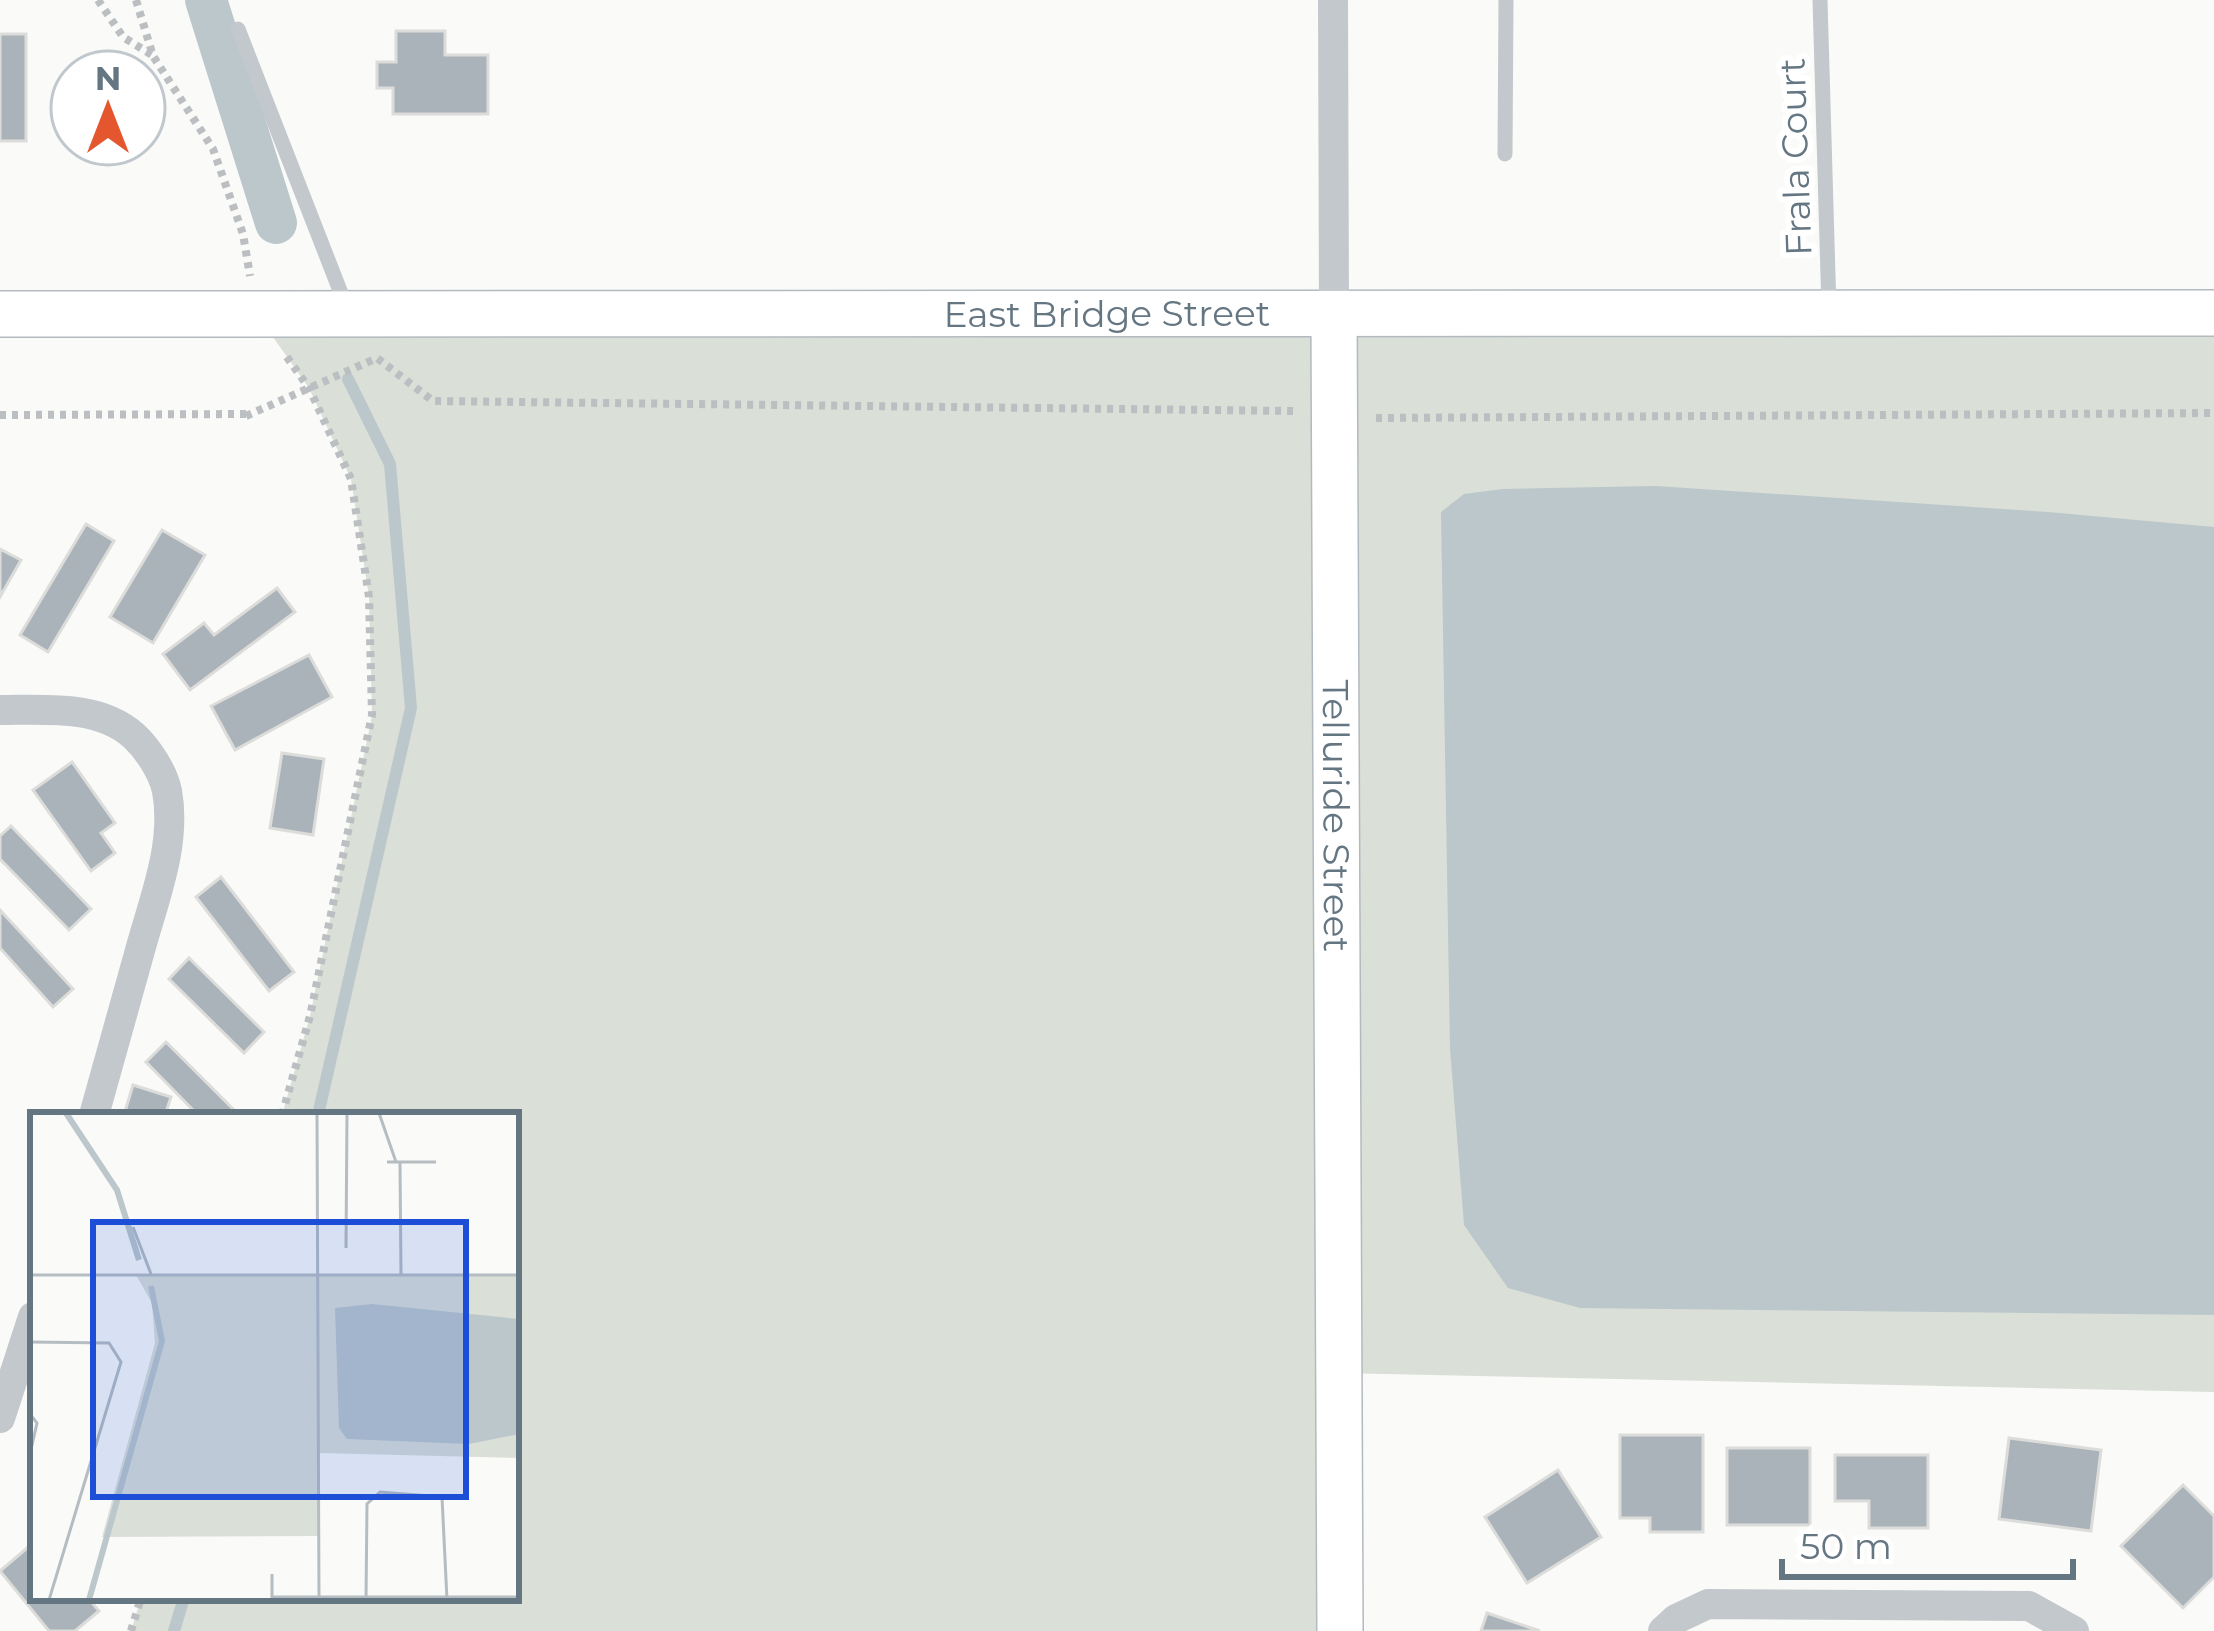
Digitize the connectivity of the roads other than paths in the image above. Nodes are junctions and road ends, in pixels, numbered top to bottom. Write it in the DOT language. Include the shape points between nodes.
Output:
graph roads {
  1 [pos="1333,0"];
  2 [pos="1506,0"];
  3 [pos="1820,0"];
  4 [pos="238,29"];
  5 [pos="1505,154"];
  6 [pos="348,313"];
  7 [pos="1829,313"];
  8 [pos="2214,313"];
  9 [pos="0,314"];
  10 [pos="1334,316"];
  11 [pos="0,710"];
  12 [pos="95,1112"];
  13 [pos="30,1326"];
  14 [pos="0,1418"];
  15 [pos="1340,1631"];
  16 [pos="1663,1631"];
  17 [pos="2074,1631"];
  1 -- 10 [label="street, Telluride Street"];
  2 -- 5 [label="lane"];
  3 -- 7 [label="lane, Frala Court"];
  4 -- 6 [label="lane"];
  6 -- 9 [label="main road, East Bridge Street"];
  6 -- 10 [label="main road, East Bridge Street"];
  7 -- 8 [label="main road, East Bridge Street"];
  7 -- 10 [label="main road, East Bridge Street"];
  10 -- 15 [label="main road, Telluride Street"];
  11 -- 12 [label="street" via="61,710 115,724 134,735 166,788 167,852"];
  13 -- 14 [label="street"];
  16 -- 17 [label="street" via="1708,1604 2029,1606"];
}
